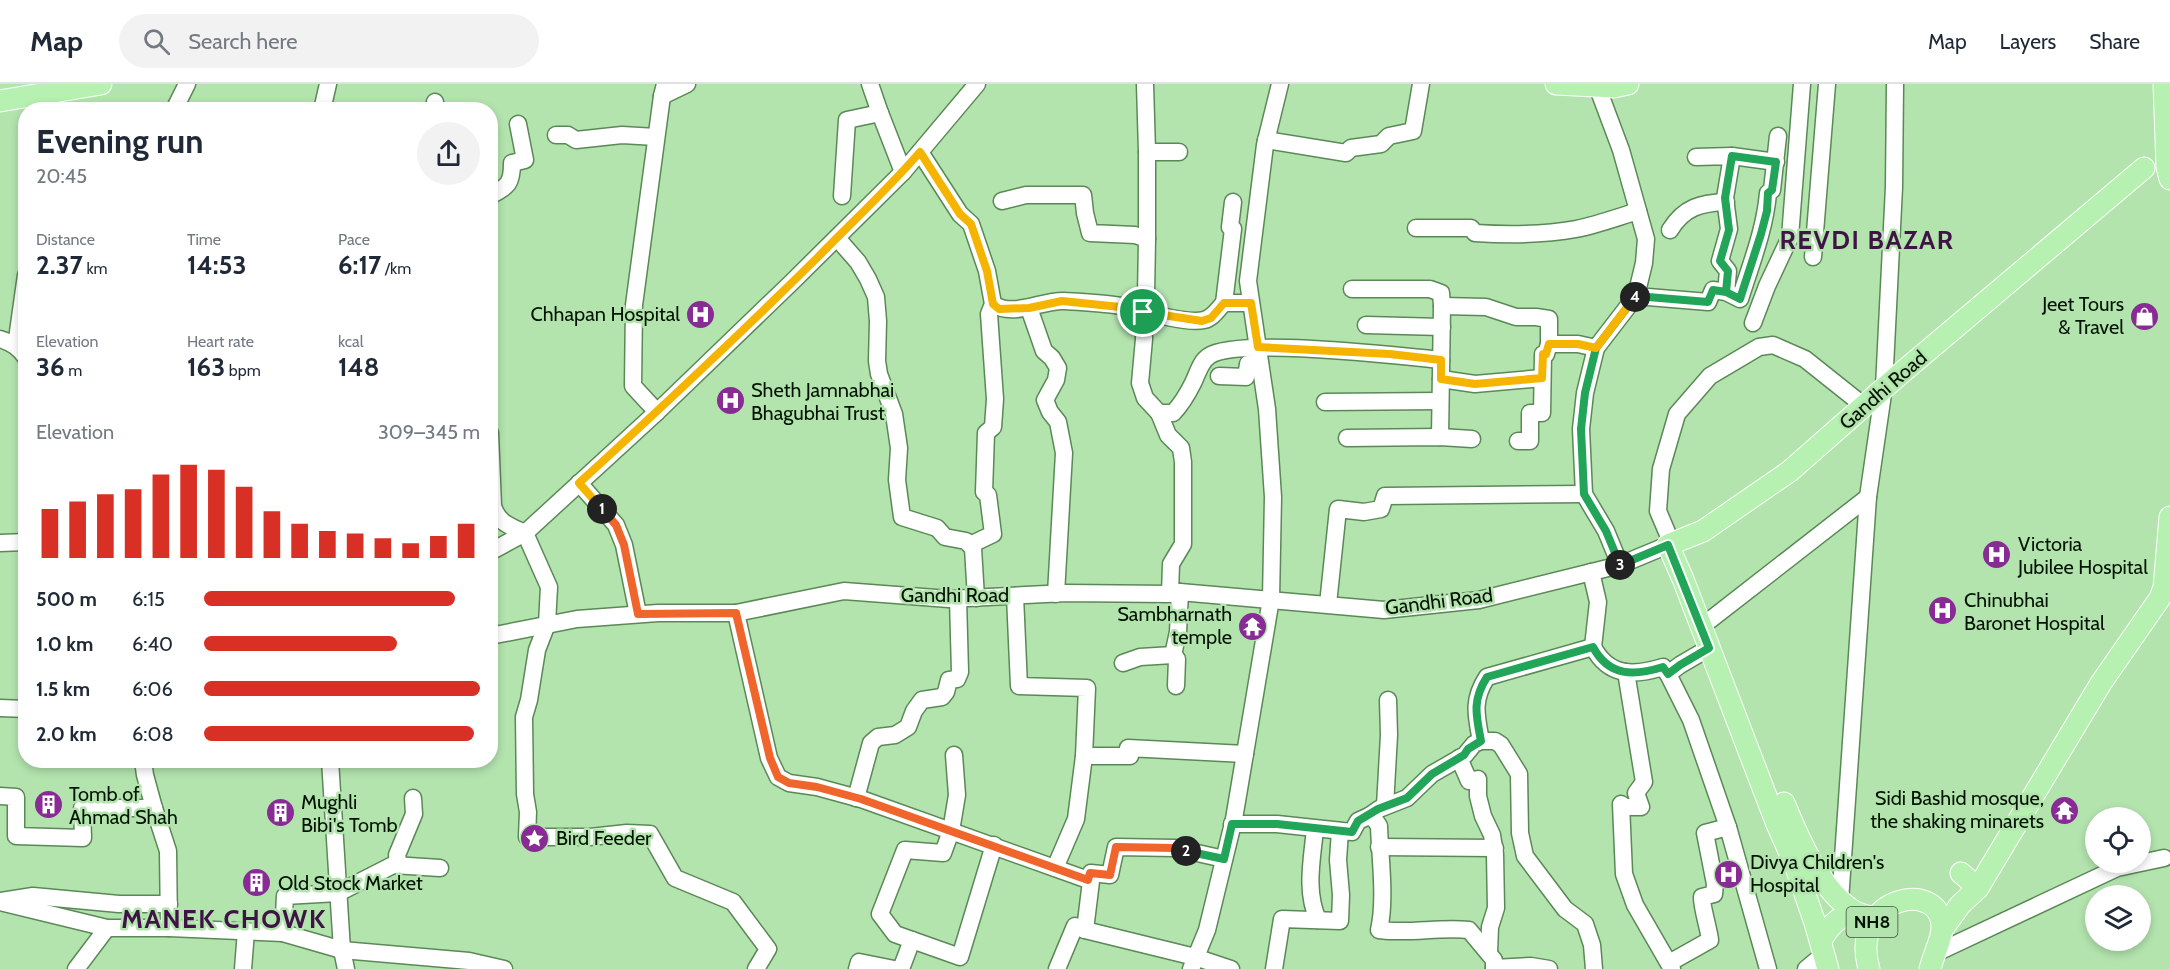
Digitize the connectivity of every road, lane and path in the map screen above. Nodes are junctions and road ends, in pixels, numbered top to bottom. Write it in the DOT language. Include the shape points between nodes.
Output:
graph roads {
  1 [pos="101,84"];
  2 [pos="187,84"];
  3 [pos="328,84"];
  4 [pos="687,84"];
  5 [pos="870,84"];
  6 [pos="977,84"];
  7 [pos="1145,84"];
  8 [pos="1280,84"];
  9 [pos="1421,84"];
  10 [pos="1556,84"];
  11 [pos="1628,84"];
  12 [pos="1802,84"];
  13 [pos="1827,84"];
  14 [pos="1895,84"];
  15 [pos="2164,84"];
  16 [pos="1591,85"];
  17 [pos="663,90"];
  18 [pos="0,101"];
  19 [pos="178,102"];
  20 [pos="324,102"];
  21 [pos="880,113"];
  22 [pos="518,124"];
  23 [pos="556,135"];
  24 [pos="1778,136"];
  25 [pos="656,138"];
  26 [pos="1266,140"];
  27 [pos="920,152"];
  28 [pos="1147,152"];
  29 [pos="1179,152"];
  30 [pos="1732,156"];
  31 [pos="1696,157"];
  32 [pos="1776,162"];
  33 [pos="2144,168"];
  34 [pos="903,172"];
  35 [pos="2170,179"];
  36 [pos="498,192"];
  37 [pos="842,196"];
  38 [pos="1002,201"];
  39 [pos="1233,202"];
  40 [pos="1726,202"];
  41 [pos="1638,211"];
  42 [pos="1416,228"];
  43 [pos="1670,230"];
  44 [pos="837,238"];
  45 [pos="1147,239"];
  46 [pos="1813,257"];
  47 [pos="1352,289"];
  48 [pos="1726,292"];
  49 [pos="1636,296"];
  50 [pos="1224,303"];
  51 [pos="1251,303"];
  52 [pos="993,304"];
  53 [pos="1442,306"];
  54 [pos="1029,308"];
  55 [pos="1143,312"];
  56 [pos="1753,323"];
  57 [pos="1366,325"];
  58 [pos="1442,327"];
  59 [pos="0,339"];
  60 [pos="1549,344"];
  61 [pos="1596,348"];
  62 [pos="18,350"];
  63 [pos="1259,355"];
  64 [pos="1441,360"];
  65 [pos="1219,376"];
  66 [pos="1542,378"];
  67 [pos="1441,379"];
  68 [pos="1884,387"];
  69 [pos="1440,401"];
  70 [pos="1325,402"];
  71 [pos="1864,405"];
  72 [pos="657,412"];
  73 [pos="1159,413"];
  74 [pos="1440,437"];
  75 [pos="1347,438"];
  76 [pos="1472,439"];
  77 [pos="1518,441"];
  78 [pos="579,483"];
  79 [pos="1584,494"];
  80 [pos="1868,497"];
  81 [pos="498,517"];
  82 [pos="2170,517"];
  83 [pos="525,533"];
  84 [pos="18,542"];
  85 [pos="0,543"];
  86 [pos="1673,543"];
  87 [pos="970,545"];
  88 [pos="498,548"];
  89 [pos="1620,565"];
  90 [pos="1591,572"];
  91 [pos="1175,593"];
  92 [pos="1056,594"];
  93 [pos="1015,596"];
  94 [pos="976,598"];
  95 [pos="958,599"];
  96 [pos="1271,599"];
  97 [pos="1328,604"];
  98 [pos="736,613"];
  99 [pos="638,614"];
  100 [pos="1710,620"];
  101 [pos="547,624"];
  102 [pos="498,634"];
  103 [pos="1593,647"];
  104 [pos="1709,648"];
  105 [pos="1173,655"];
  106 [pos="1123,663"];
  107 [pos="1626,672"];
  108 [pos="1668,674"];
  109 [pos="1176,686"];
  110 [pos="1388,700"];
  111 [pos="0,708"];
  112 [pos="18,709"];
  113 [pos="1481,741"];
  114 [pos="1245,754"];
  115 [pos="954,755"];
  116 [pos="1083,756"];
  117 [pos="1459,758"];
  118 [pos="144,768"];
  119 [pos="330,768"];
  120 [pos="0,796"];
  121 [pos="413,798"];
  122 [pos="856,798"];
  123 [pos="1385,806"];
  124 [pos="154,808"];
  125 [pos="1369,816"];
  126 [pos="1232,824"];
  127 [pos="1728,827"];
  128 [pos="1315,829"];
  129 [pos="951,831"];
  130 [pos="1340,831"];
  131 [pos="994,846"];
  132 [pos="1379,847"];
  133 [pos="1494,848"];
  134 [pos="2164,858"];
  135 [pos="1224,859"];
  136 [pos="399,866"];
  137 [pos="440,867"];
  138 [pos="1055,868"];
  139 [pos="1961,873"];
  140 [pos="1088,880"];
  141 [pos="1978,888"];
  142 [pos="338,893"];
  143 [pos="0,902"];
  144 [pos="169,904"];
  145 [pos="1856,910"];
  146 [pos="1318,920"];
  147 [pos="107,928"];
  148 [pos="169,928"];
  149 [pos="1085,930"];
  150 [pos="1942,930"];
  151 [pos="246,931"];
  152 [pos="283,933"];
  153 [pos="912,940"];
  154 [pos="342,950"];
  155 [pos="1824,955"];
  156 [pos="1193,963"];
  157 [pos="1492,963"];
  158 [pos="1934,964"];
  159 [pos="1670,966"];
  160 [pos="76,969"];
  161 [pos="243,969"];
  162 [pos="346,969"];
  163 [pos="504,969"];
  164 [pos="758,969"];
  165 [pos="857,969"];
  166 [pos="894,969"];
  167 [pos="901,969"];
  168 [pos="1057,969"];
  169 [pos="1231,969"];
  170 [pos="1274,969"];
  171 [pos="1549,969"];
  172 [pos="1593,969"];
  173 [pos="1768,969"];
  174 [pos="1806,969"];
  175 [pos="1869,969"];
  1 -- 18 [label="main road"];
  2 -- 19 [label="street"];
  3 -- 20 [label="street"];
  4 -- 17 [label="street"];
  5 -- 21 [label="street"];
  6 -- 27 [label="street"];
  7 -- 28 [label="street"];
  8 -- 26 [label="street"];
  9 -- 26 [label="street" via="1413,131 1389,136 1381,144 1351,148 1346,153"];
  10 -- 16 [label="main road"];
  11 -- 16 [label="main road"];
  12 -- 56 [label="street" via="1790,237"];
  13 -- 46 [label="street"];
  14 -- 68 [label="street"];
  15 -- 35 [label="main road"];
  16 -- 41 [label="street" via="1621,150"];
  17 -- 25 [label="street"];
  21 -- 34 [label="street"];
  21 -- 37 [label="street" via="847,120"];
  22 -- 36 [label="street" via="525,160 512,163 512,178"];
  23 -- 25 [label="street" via="576,140 622,135"];
  24 -- 32 [label="street"];
  25 -- 72 [label="street" via="634,305 633,386"];
  26 -- 51 [label="street" via="1248,282"];
  27 -- 34 [label="street"];
  27 -- 52 [label="street" via="960,214 971,224"];
  28 -- 29 [label="street"];
  28 -- 45 [label="street"];
  30 -- 31 [label="street"];
  30 -- 32 [label="street"];
  30 -- 40 [label="street"];
  32 -- 48 [label="street" via="1764,222 1740,299"];
  33 -- 68 [label="main road, Gandhi Road"];
  34 -- 44 [label="street"];
  38 -- 45 [label="street" via="1026,195 1083,195 1089,233"];
  39 -- 50 [label="street"];
  40 -- 43 [label="street" via="1705,203 1687,211"];
  40 -- 48 [label="street" via="1729,230 1720,261 1728,271"];
  41 -- 42 [label="street" via="1575,229 1548,232 1506,235 1475,233 1471,228"];
  41 -- 49 [label="street" via="1646,239"];
  44 -- 72 [label="street"];
  44 -- 87 [label="street" via="858,262 876,297 877,361 894,414 902,518 937,528 945,537"];
  45 -- 55 [label="street"];
  47 -- 53 [label="street" via="1430,290 1441,293"];
  48 -- 49 [label="street" via="1713,290 1708,302"];
  49 -- 61 [label="street"];
  50 -- 51 [label="street"];
  50 -- 55 [label="street" via="1211,318 1202,321"];
  51 -- 63 [label="street"];
  52 -- 54 [label="street" via="999,309"];
  52 -- 87 [label="street" via="989,314 995,399 993,427 986,433 984,492 988,495 993,534"];
  53 -- 58 [label="street"];
  53 -- 60 [label="street" via="1486,307 1516,317 1549,320"];
  54 -- 55 [label="street" via="1062,301"];
  54 -- 92 [label="street" via="1044,351 1058,368 1046,400 1058,422 1064,453"];
  55 -- 73 [label="street" via="1140,383 1145,398"];
  57 -- 58 [label="street"];
  58 -- 64 [label="street"];
  59 -- 62 [label="street"];
  60 -- 61 [label="street"];
  60 -- 66 [label="street" via="1543,354"];
  61 -- 79 [label="street" via="1581,429"];
  63 -- 64 [label="street" via="1368,353"];
  63 -- 65 [label="street" via="1248,364 1246,377"];
  63 -- 73 [label="street" via="1218,350 1207,357 1173,413"];
  63 -- 96 [label="street" via="1273,497"];
  64 -- 67 [label="street"];
  66 -- 67 [label="street" via="1475,384"];
  66 -- 77 [label="street" via="1542,412 1530,412 1530,441"];
  67 -- 69 [label="street"];
  68 -- 71 [label="main road, Gandhi Road"];
  68 -- 80 [label="street"];
  69 -- 70 [label="street"];
  69 -- 74 [label="street"];
  71 -- 86 [label="main road, Gandhi Road" via="1790,471 1703,531"];
  71 -- 86 [label="street" via="1805,359 1773,345 1758,347 1710,376 1677,414 1661,469 1658,511"];
  72 -- 78 [label="street"];
  73 -- 91 [label="street" via="1168,435 1181,448 1183,462 1183,544 1171,564"];
  74 -- 75 [label="street"];
  74 -- 76 [label="street"];
  78 -- 83 [label="street"];
  78 -- 99 [label="street" via="616,525"];
  79 -- 89 [label="street"];
  79 -- 97 [label="street" via="1384,496 1381,509 1338,509"];
  80 -- 100 [label="street"];
  80 -- 145 [label="street"];
  81 -- 83 [label="street"];
  82 -- 141 [label="main road" via="2160,598 2101,683"];
  83 -- 88 [label="street"];
  83 -- 101 [label="street" via="549,587"];
  84 -- 85 [label="street"];
  86 -- 89 [label="street, Gandhi Road"];
  86 -- 100 [label="main road"];
  86 -- 104 [label="main road"];
  87 -- 94 [label="street"];
  89 -- 90 [label="street, Gandhi Road"];
  90 -- 97 [label="street, Gandhi Road" via="1479,600 1384,610"];
  90 -- 103 [label="street" via="1598,602"];
  91 -- 92 [label="street, Gandhi Road"];
  91 -- 96 [label="street, Gandhi Road"];
  91 -- 105 [label="street" via="1178,632"];
  92 -- 93 [label="street, Gandhi Road"];
  93 -- 94 [label="street, Gandhi Road"];
  93 -- 116 [label="street" via="1019,686 1087,688"];
  94 -- 95 [label="street, Gandhi Road"];
  95 -- 98 [label="street, Gandhi Road" via="844,591"];
  95 -- 122 [label="street" via="957,679 949,680 942,697 922,700 908,727 871,742"];
  96 -- 97 [label="street, Gandhi Road"];
  96 -- 114 [label="street"];
  98 -- 99 [label="street, Gandhi Road"];
  98 -- 122 [label="street" via="770,758 778,777"];
  99 -- 101 [label="street, Gandhi Road"];
  100 -- 145 [label="main road" via="1808,857"];
  101 -- 102 [label="street, Gandhi Road"];
  101 -- 164 [label="street" via="537,650 524,717 527,837 650,834 675,878 733,902 768,949"];
  103 -- 107 [label="street" via="1609,667"];
  103 -- 113 [label="street" via="1487,677 1478,690 1476,717"];
  104 -- 108 [label="street"];
  104 -- 155 [label="main road" via="1795,866"];
  105 -- 106 [label="street" via="1140,657"];
  105 -- 109 [label="street" via="1177,659"];
  107 -- 108 [label="street" via="1645,673 1663,667"];
  107 -- 159 [label="street" via="1644,782 1636,793 1641,807 1621,804 1622,863 1635,905"];
  108 -- 127 [label="street" via="1691,720"];
  110 -- 123 [label="street"];
  111 -- 112 [label="street"];
  113 -- 117 [label="street"];
  113 -- 172 [label="street" via="1501,745 1519,774 1520,833 1525,856 1565,909 1585,924 1592,945"];
  114 -- 116 [label="street" via="1128,748 1130,756"];
  114 -- 126 [label="street"];
  115 -- 129 [label="street" via="957,795"];
  116 -- 138 [label="street" via="1076,819"];
  117 -- 123 [label="street" via="1432,774 1407,798"];
  117 -- 133 [label="street" via="1469,781 1478,779 1482,816"];
  118 -- 124 [label="street"];
  119 -- 142 [label="street"];
  120 -- 124 [label="street" via="16,797 16,836 83,838 82,808"];
  121 -- 136 [label="street" via="414,814 397,855"];
  122 -- 129 [label="street"];
  123 -- 125 [label="street"];
  124 -- 144 [label="street" via="168,851"];
  125 -- 130 [label="street" via="1358,821 1352,832"];
  125 -- 132 [label="street" via="1378,826"];
  126 -- 128 [label="street"];
  126 -- 135 [label="street"];
  127 -- 159 [label="street" via="1705,833 1715,884 1714,894 1702,897 1701,903 1710,940"];
  127 -- 173 [label="street"];
  128 -- 130 [label="street"];
  128 -- 146 [label="street" via="1310,890"];
  129 -- 131 [label="street"];
  129 -- 153 [label="street" via="943,853 905,850 880,914 895,934"];
  130 -- 146 [label="street" via="1340,921"];
  131 -- 138 [label="street"];
  131 -- 153 [label="street" via="960,957"];
  132 -- 133 [label="street"];
  132 -- 157 [label="street" via="1379,930 1470,930"];
  133 -- 157 [label="street" via="1496,908 1490,927"];
  134 -- 158 [label="street" via="2117,868"];
  135 -- 140 [label="street" via="1175,848 1116,847 1110,875 1090,873"];
  135 -- 156 [label="street" via="1207,930"];
  136 -- 137 [label="street"];
  136 -- 142 [label="street" via="393,865"];
  138 -- 140 [label="street"];
  139 -- 141 [label="main road"];
  140 -- 149 [label="street" via="1091,881"];
  141 -- 150 [label="main road"];
  142 -- 152 [label="street" via="285,896"];
  142 -- 154 [label="street"];
  143 -- 144 [label="street" via="33,896"];
  143 -- 147 [label="street"];
  144 -- 148 [label="street"];
  145 -- 150 [label="main road, NH8" via="1912,899 1925,901 1933,906"];
  145 -- 155 [label="main road" via="1828,928"];
  145 -- 175 [label="main road, NH8" via="1867,937"];
  146 -- 170 [label="street" via="1282,919"];
  147 -- 148 [label="street"];
  147 -- 160 [label="street"];
  148 -- 151 [label="street"];
  149 -- 156 [label="street"];
  149 -- 168 [label="street" via="1075,926"];
  150 -- 158 [label="main road"];
  151 -- 152 [label="street"];
  151 -- 161 [label="street"];
  152 -- 154 [label="street"];
  153 -- 167 [label="street"];
  154 -- 162 [label="street"];
  154 -- 163 [label="street" via="470,961"];
  155 -- 174 [label="street"];
  156 -- 169 [label="street"];
  157 -- 171 [label="street"];
  165 -- 166 [label="street" via="859,962"];
}
